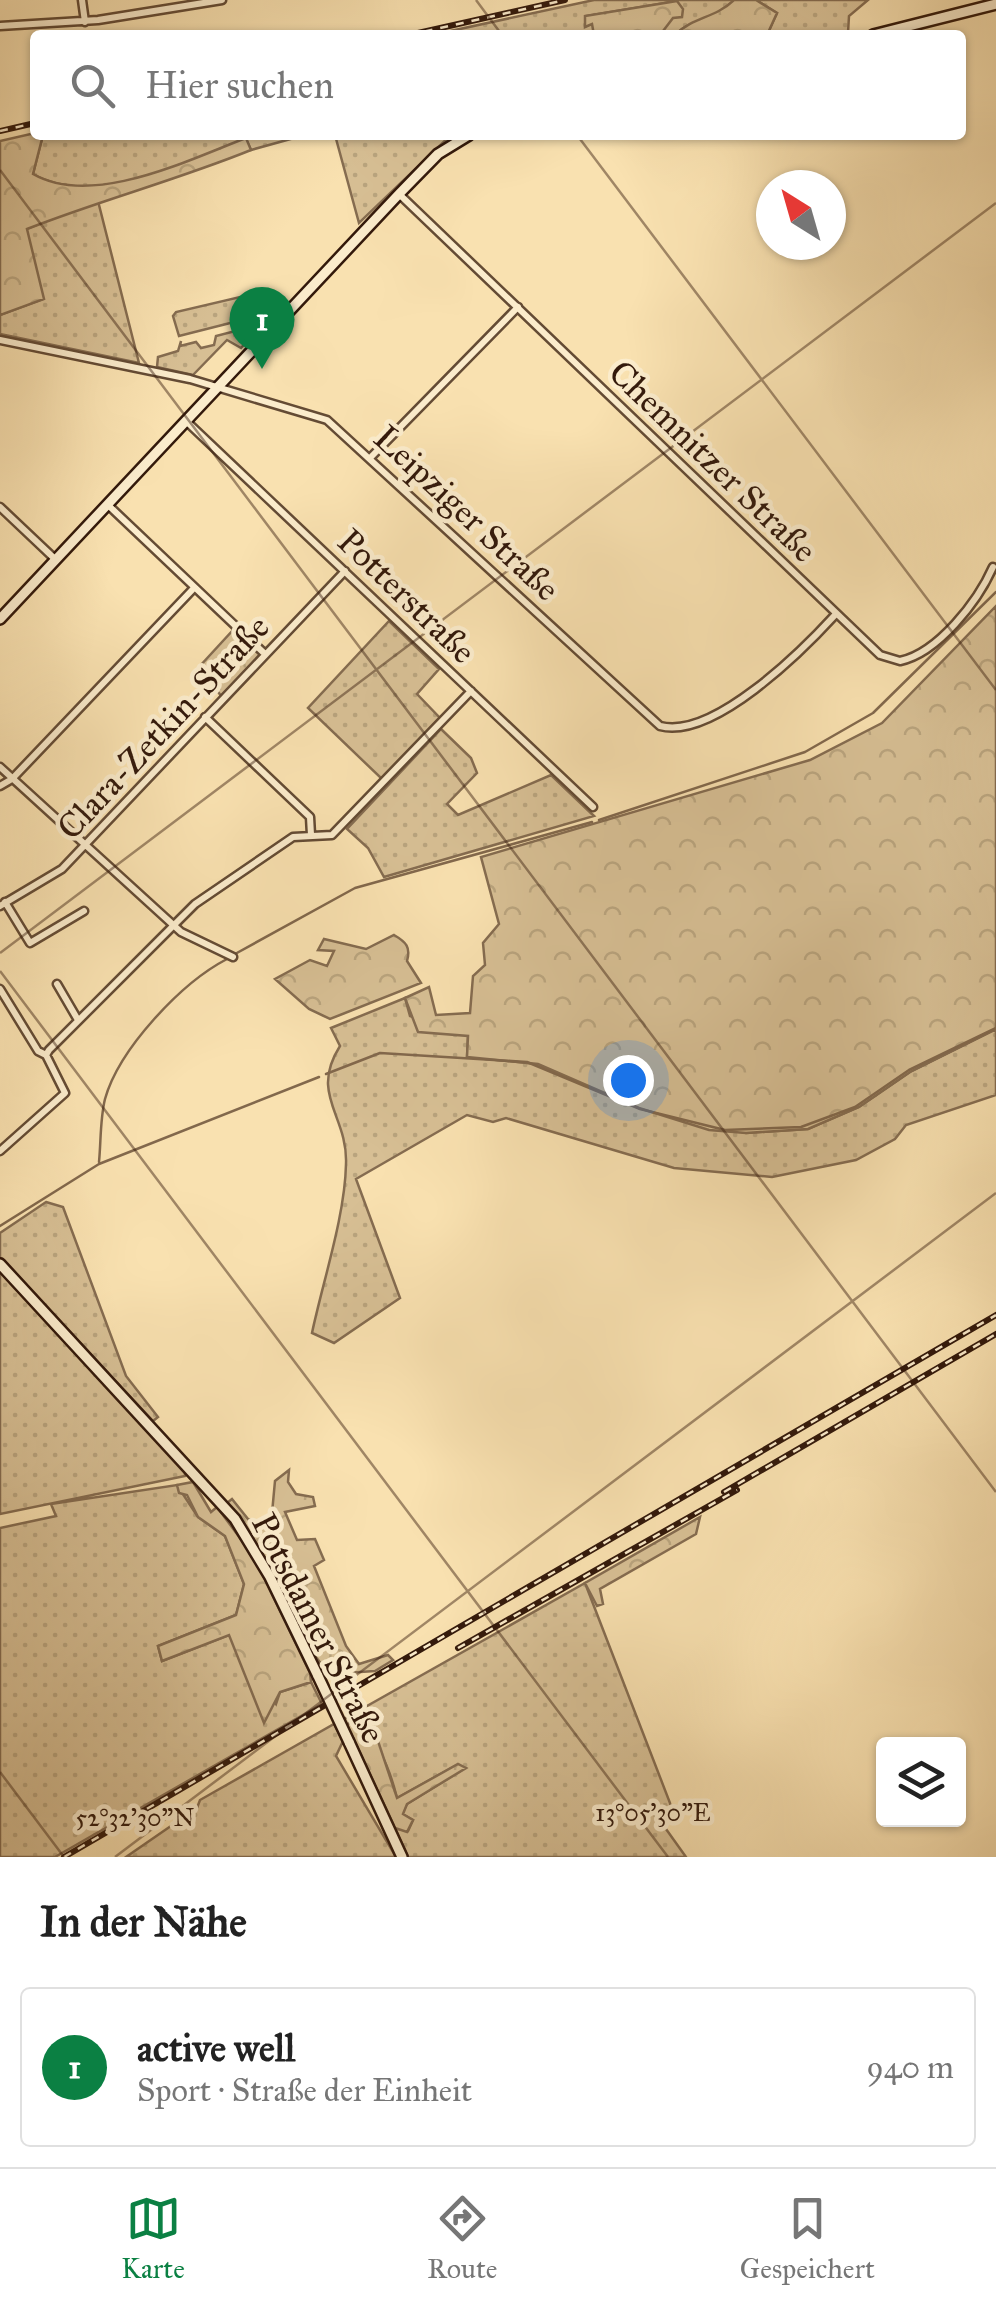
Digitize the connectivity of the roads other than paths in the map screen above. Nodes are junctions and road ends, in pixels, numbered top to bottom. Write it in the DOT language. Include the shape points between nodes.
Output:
graph roads {
  1 [pos="82,0"];
  2 [pos="222,0"];
  3 [pos="996,4"];
  4 [pos="85,22"];
  5 [pos="0,26"];
  6 [pos="892,30"];
  7 [pos="461,140"];
  8 [pos="399,194"];
  9 [pos="518,307"];
  10 [pos="0,340"];
  11 [pos="217,389"];
  12 [pos="186,421"];
  13 [pos="372,457"];
  14 [pos="108,505"];
  15 [pos="0,507"];
  16 [pos="56,560"];
  17 [pos="993,567"];
  18 [pos="345,571"];
  19 [pos="194,588"];
  20 [pos="836,614"];
  21 [pos="0,619"];
  22 [pos="265,654"];
  23 [pos="471,691"];
  24 [pos="205,717"];
  25 [pos="0,766"];
  26 [pos="12,779"];
  27 [pos="0,786"];
  28 [pos="593,808"];
  29 [pos="310,835"];
  30 [pos="86,846"];
  31 [pos="3,904"];
  32 [pos="84,911"];
  33 [pos="172,923"];
  34 [pos="233,957"];
  35 [pos="56,984"];
  36 [pos="0,989"];
  37 [pos="78,1020"];
  38 [pos="46,1056"];
  39 [pos="0,1150"];
  40 [pos="0,1264"];
  41 [pos="402,1857"];
  1 -- 4 [label="street"];
  2 -- 4 [label="street"];
  3 -- 6 [label="street"];
  4 -- 5 [label="street"];
  7 -- 8 [label="street"];
  8 -- 9 [label="street, Chemnitzer Straße"];
  8 -- 11 [label="street"];
  9 -- 13 [label="street"];
  9 -- 20 [label="street, Chemnitzer Straße"];
  10 -- 11 [label="street, Leipziger Straße"];
  11 -- 12 [label="street"];
  11 -- 13 [label="street, Leipziger Straße" via="327,420"];
  12 -- 14 [label="street"];
  12 -- 18 [label="street, Potterstraße"];
  13 -- 20 [label="street, Leipziger Straße" via="660,726 682,729 773,679"];
  14 -- 16 [label="street"];
  14 -- 19 [label="street"];
  15 -- 16 [label="street"];
  16 -- 21 [label="street"];
  17 -- 20 [label="street, Chemnitzer Straße" via="984,588 914,658 880,655"];
  18 -- 22 [label="street, Clara-Zetkin-Straße"];
  18 -- 23 [label="street, Potterstraße"];
  19 -- 22 [label="street"];
  19 -- 26 [label="street"];
  22 -- 24 [label="street, Clara-Zetkin-Straße"];
  23 -- 28 [label="street, Potterstraße"];
  23 -- 29 [label="street" via="332,835"];
  24 -- 29 [label="street" via="310,817"];
  24 -- 30 [label="street, Clara-Zetkin-Straße"];
  25 -- 26 [label="street"];
  26 -- 27 [label="street"];
  26 -- 30 [label="street"];
  29 -- 33 [label="street" via="293,837"];
  30 -- 31 [label="street, Clara-Zetkin-Straße" via="62,869"];
  30 -- 33 [label="street"];
  31 -- 32 [label="street, Clara-Zetkin-Straße" via="30,943"];
  33 -- 34 [label="street"];
  33 -- 37 [label="street"];
  35 -- 37 [label="street"];
  36 -- 38 [label="street"];
  37 -- 38 [label="street"];
  38 -- 39 [label="street" via="65,1093"];
  40 -- 41 [label="street, Potsdamer Straße, bridge" via="234,1519 263,1564"];
}
